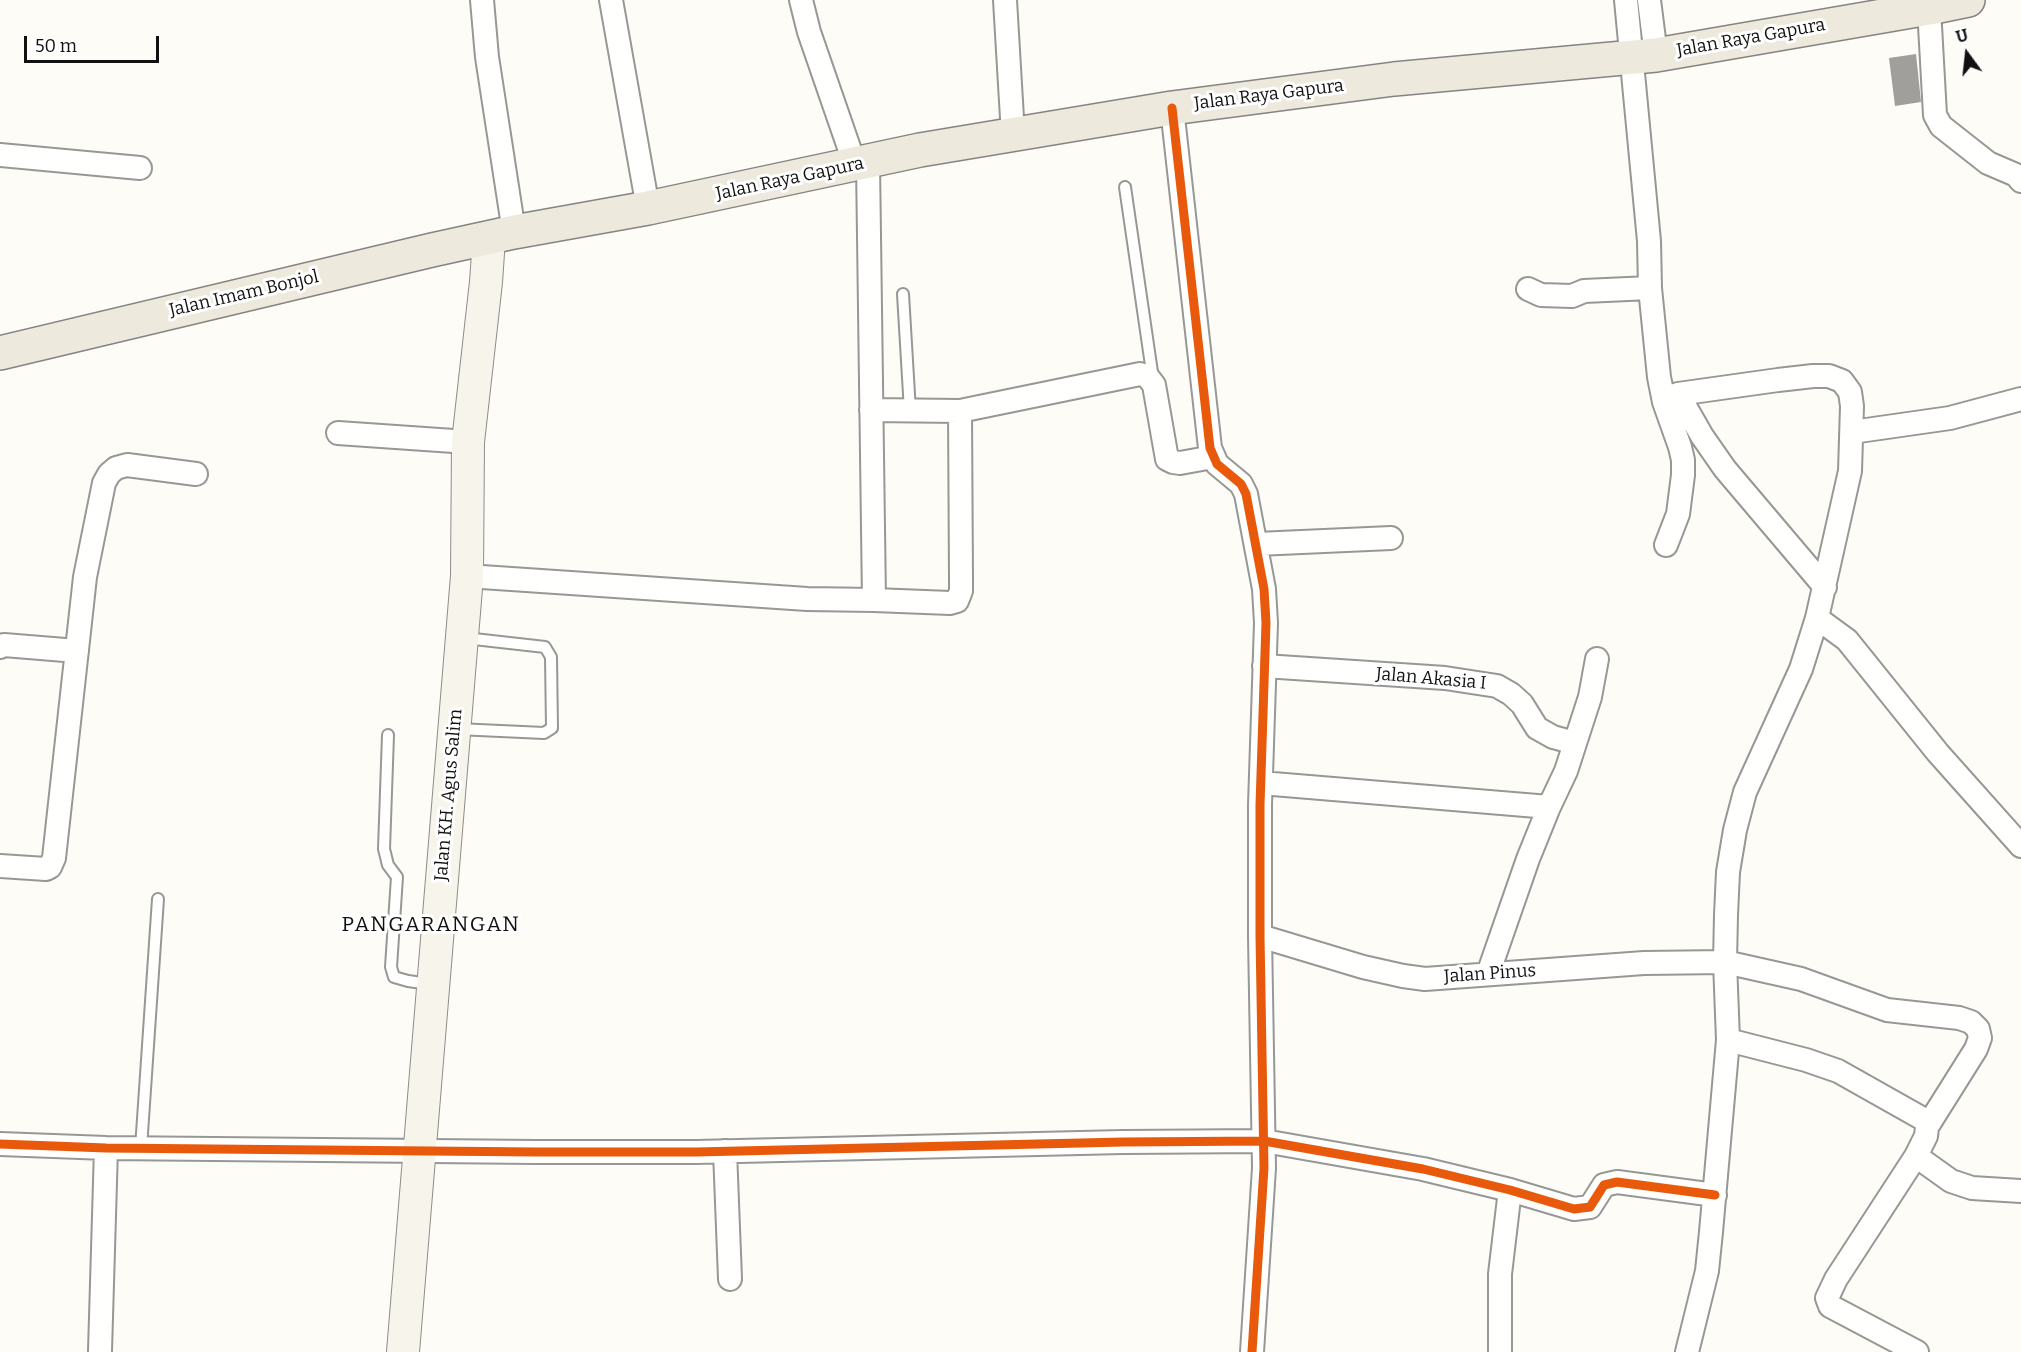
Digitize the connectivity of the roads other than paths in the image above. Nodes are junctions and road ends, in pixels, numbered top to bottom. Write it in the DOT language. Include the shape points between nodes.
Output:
graph roads {
  1 [pos="482,0"];
  2 [pos="611,0"];
  3 [pos="801,0"];
  4 [pos="1005,0"];
  5 [pos="1626,0"];
  6 [pos="1649,0"];
  7 [pos="1948,4"];
  8 [pos="1644,55"];
  9 [pos="1172,108"];
  10 [pos="1013,135"];
  11 [pos="0,155"];
  12 [pos="861,164"];
  13 [pos="140,168"];
  14 [pos="2021,182"];
  15 [pos="1125,187"];
  16 [pos="648,208"];
  17 [pos="502,235"];
  18 [pos="1650,288"];
  19 [pos="1528,289"];
  20 [pos="903,294"];
  21 [pos="0,352"];
  22 [pos="1154,385"];
  23 [pos="1671,396"];
  24 [pos="2021,399"];
  25 [pos="872,410"];
  26 [pos="910,411"];
  27 [pos="960,411"];
  28 [pos="1852,432"];
  29 [pos="338,433"];
  30 [pos="468,442"];
  31 [pos="1213,457"];
  32 [pos="196,474"];
  33 [pos="1391,538"];
  34 [pos="1257,544"];
  35 [pos="1666,545"];
  36 [pos="467,576"];
  37 [pos="874,600"];
  38 [pos="1821,601"];
  39 [pos="462,637"];
  40 [pos="0,646"];
  41 [pos="77,651"];
  42 [pos="1597,659"];
  43 [pos="1264,666"];
  44 [pos="454,729"];
  45 [pos="388,735"];
  46 [pos="1575,743"];
  47 [pos="1261,783"];
  48 [pos="1549,807"];
  49 [pos="2021,846"];
  50 [pos="0,866"];
  51 [pos="158,899"];
  52 [pos="1260,936"];
  53 [pos="1725,962"];
  54 [pos="1488,974"];
  55 [pos="433,984"];
  56 [pos="1728,1040"];
  57 [pos="1927,1127"];
  58 [pos="1264,1141"];
  59 [pos="0,1144"];
  60 [pos="106,1148"];
  61 [pos="141,1148"];
  62 [pos="419,1150"];
  63 [pos="725,1151"];
  64 [pos="1916,1156"];
  65 [pos="1510,1190"];
  66 [pos="2021,1191"];
  67 [pos="1715,1195"];
  68 [pos="730,1279"];
  69 [pos="99,1351"];
  70 [pos="403,1352"];
  71 [pos="1252,1352"];
  72 [pos="1500,1352"];
  73 [pos="1687,1352"];
  74 [pos="1917,1352"];
  1 -- 17 [label="street"];
  2 -- 16 [label="street"];
  3 -- 12 [label="street" via="809,32"];
  4 -- 10 [label="street"];
  5 -- 8 [label="street"];
  6 -- 8 [label="street"];
  7 -- 8 [label="main road, Jalan Raya Gapura"];
  7 -- 14 [label="street" via="1935,115 1941,126 1988,163"];
  8 -- 9 [label="main road, Jalan Raya Gapura" via="1394,79"];
  8 -- 18 [label="street"];
  9 -- 10 [label="main road, Jalan Raya Gapura"];
  9 -- 31 [label="street"];
  10 -- 12 [label="main road, Jalan Raya Gapura"];
  11 -- 13 [label="street"];
  12 -- 16 [label="main road, Jalan Raya Gapura"];
  12 -- 25 [label="street"];
  15 -- 22 [label="lane"];
  16 -- 17 [label="main road, Jalan Raya Gapura"];
  17 -- 21 [label="main road, Jalan Imam Bonjol"];
  17 -- 30 [label="main road, Jalan KH. Agus Salim" via="486,282"];
  18 -- 19 [label="street" via="1584,291 1572,296 1541,295"];
  18 -- 23 [label="street" via="1659,377"];
  20 -- 26 [label="lane"];
  22 -- 27 [label="street" via="1140,374"];
  22 -- 31 [label="street" via="1167,459 1180,463"];
  23 -- 28 [label="street" via="1829,376 1842,381 1850,392"];
  23 -- 35 [label="street" via="1683,475 1678,514"];
  23 -- 38 [label="street"];
  24 -- 28 [label="street" via="1950,418"];
  25 -- 26 [label="street"];
  25 -- 37 [label="street"];
  26 -- 27 [label="street"];
  27 -- 37 [label="street" via="961,579 957,601"];
  28 -- 38 [label="street" via="1850,471"];
  29 -- 30 [label="street"];
  30 -- 36 [label="main road, Jalan KH. Agus Salim"];
  31 -- 34 [label="street" via="1241,484"];
  32 -- 41 [label="street" via="127,465 109,474 85,577"];
  33 -- 34 [label="street"];
  34 -- 43 [label="street" via="1265,600"];
  36 -- 37 [label="street"];
  36 -- 39 [label="main road, Jalan KH. Agus Salim"];
  38 -- 49 [label="street" via="1847,640 1938,753"];
  38 -- 53 [label="street" via="1801,669 1745,792 1728,872"];
  39 -- 44 [label="main road, Jalan KH. Agus Salim"];
  39 -- 44 [label="lane" via="545,647 551,657 552,728 544,733"];
  40 -- 41 [label="street"];
  41 -- 50 [label="street" via="54,858 45,869"];
  42 -- 46 [label="street"];
  43 -- 46 [label="street, Jalan Akasia I" via="1444,678 1497,686 1522,704 1537,728"];
  43 -- 47 [label="street"];
  44 -- 55 [label="main road, Jalan KH. Agus Salim"];
  45 -- 55 [label="lane" via="384,849 388,865 397,877 391,967 394,977"];
  46 -- 48 [label="street"];
  47 -- 48 [label="street"];
  47 -- 52 [label="street"];
  48 -- 54 [label="street"];
  51 -- 61 [label="lane"];
  52 -- 54 [label="street, Jalan Pinus" via="1403,976"];
  52 -- 58 [label="street"];
  53 -- 54 [label="street, Jalan Pinus" via="1644,963"];
  53 -- 56 [label="street"];
  53 -- 57 [label="street, Jalan Pinus" via="1801,979 1887,1010 1971,1022 1980,1038 1976,1049"];
  55 -- 62 [label="main road, Jalan KH. Agus Salim"];
  56 -- 57 [label="street" via="1838,1071 1917,1115"];
  56 -- 67 [label="street"];
  57 -- 64 [label="street"];
  58 -- 63 [label="street"];
  58 -- 65 [label="street" via="1423,1169"];
  58 -- 71 [label="street"];
  59 -- 60 [label="street"];
  60 -- 61 [label="street"];
  60 -- 69 [label="street"];
  61 -- 62 [label="street"];
  62 -- 63 [label="street"];
  62 -- 70 [label="main road, Jalan KH. Agus Salim"];
  63 -- 68 [label="street"];
  64 -- 66 [label="street" via="1951,1181 1972,1188"];
  64 -- 74 [label="street" via="1827,1298 1830,1306"];
  65 -- 67 [label="street" via="1574,1209 1590,1207 1604,1185 1617,1182"];
  65 -- 72 [label="street" via="1500,1274"];
  67 -- 73 [label="street" via="1707,1271"];
}
